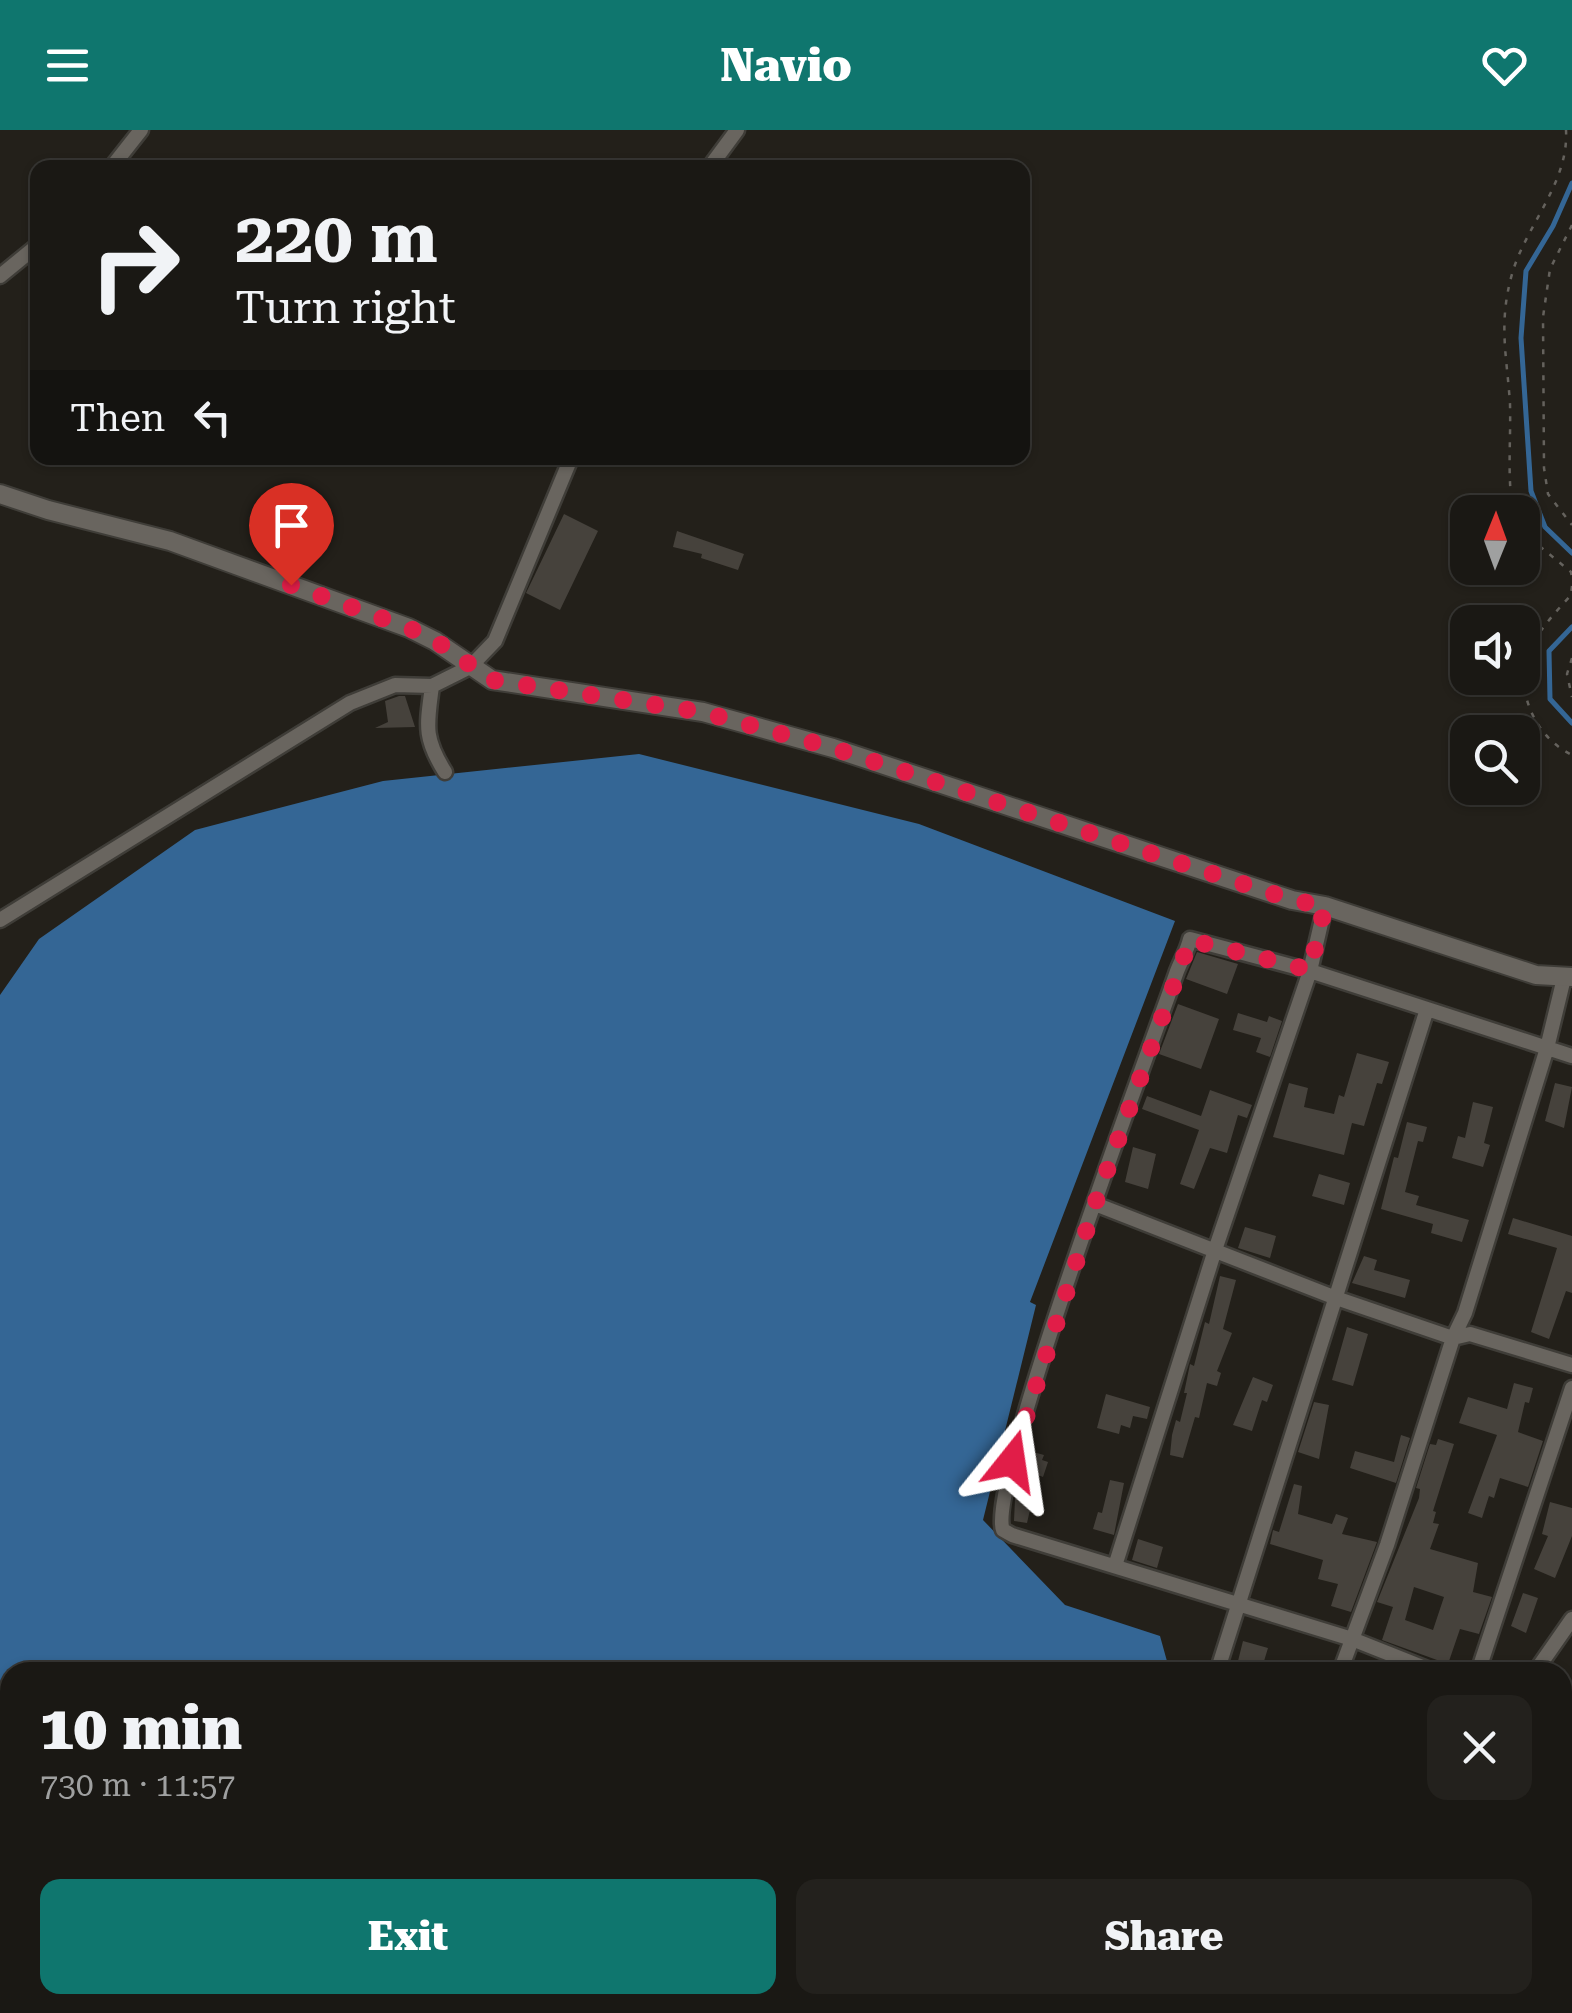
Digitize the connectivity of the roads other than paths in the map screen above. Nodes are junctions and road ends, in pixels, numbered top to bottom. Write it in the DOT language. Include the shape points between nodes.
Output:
graph roads {
  1 [pos="141,130"];
  2 [pos="736,130"];
  3 [pos="118,160"];
  4 [pos="715,160"];
  5 [pos="30,252"];
  6 [pos="0,276"];
  7 [pos="568,465"];
  8 [pos="0,494"];
  9 [pos="470,667"];
  10 [pos="432,686"];
  11 [pos="445,772"];
  12 [pos="1325,906"];
  13 [pos="0,920"];
  14 [pos="1310,970"];
  15 [pos="1568,977"];
  16 [pos="1427,1010"];
  17 [pos="1547,1048"];
  18 [pos="1572,1056"];
  19 [pos="1095,1204"];
  20 [pos="1216,1250"];
  21 [pos="1336,1298"];
  22 [pos="1453,1338"];
  23 [pos="1572,1365"];
  24 [pos="1572,1388"];
  25 [pos="1114,1566"];
  26 [pos="1238,1603"];
  27 [pos="1572,1619"];
  28 [pos="1352,1640"];
  29 [pos="1220,1662"];
  30 [pos="1344,1662"];
  31 [pos="1409,1662"];
  32 [pos="1481,1662"];
  33 [pos="1542,1662"];
  1 -- 3 [label="street"];
  2 -- 4 [label="street"];
  5 -- 6 [label="street"];
  7 -- 9 [label="street" via="496,640"];
  8 -- 9 [label="street" via="170,541 409,628"];
  9 -- 10 [label="street"];
  9 -- 12 [label="street" via="492,680 702,712 833,748"];
  10 -- 11 [label="street" via="428,736"];
  10 -- 13 [label="street" via="395,685 350,703"];
  12 -- 14 [label="street"];
  12 -- 15 [label="street" via="1536,975"];
  14 -- 16 [label="street"];
  14 -- 19 [label="street" via="1190,940"];
  14 -- 20 [label="street"];
  15 -- 17 [label="street"];
  16 -- 17 [label="street"];
  16 -- 21 [label="street"];
  17 -- 18 [label="street"];
  17 -- 22 [label="street"];
  19 -- 20 [label="street"];
  19 -- 25 [label="street" via="1018,1435 1000,1523 1012,1536"];
  20 -- 21 [label="street"];
  20 -- 25 [label="street"];
  21 -- 22 [label="street"];
  21 -- 26 [label="street"];
  22 -- 23 [label="street" via="1470,1334"];
  22 -- 28 [label="street"];
  24 -- 32 [label="street"];
  25 -- 26 [label="street"];
  26 -- 28 [label="street"];
  26 -- 29 [label="street"];
  27 -- 33 [label="street"];
  28 -- 30 [label="street"];
  28 -- 31 [label="street"];
}
